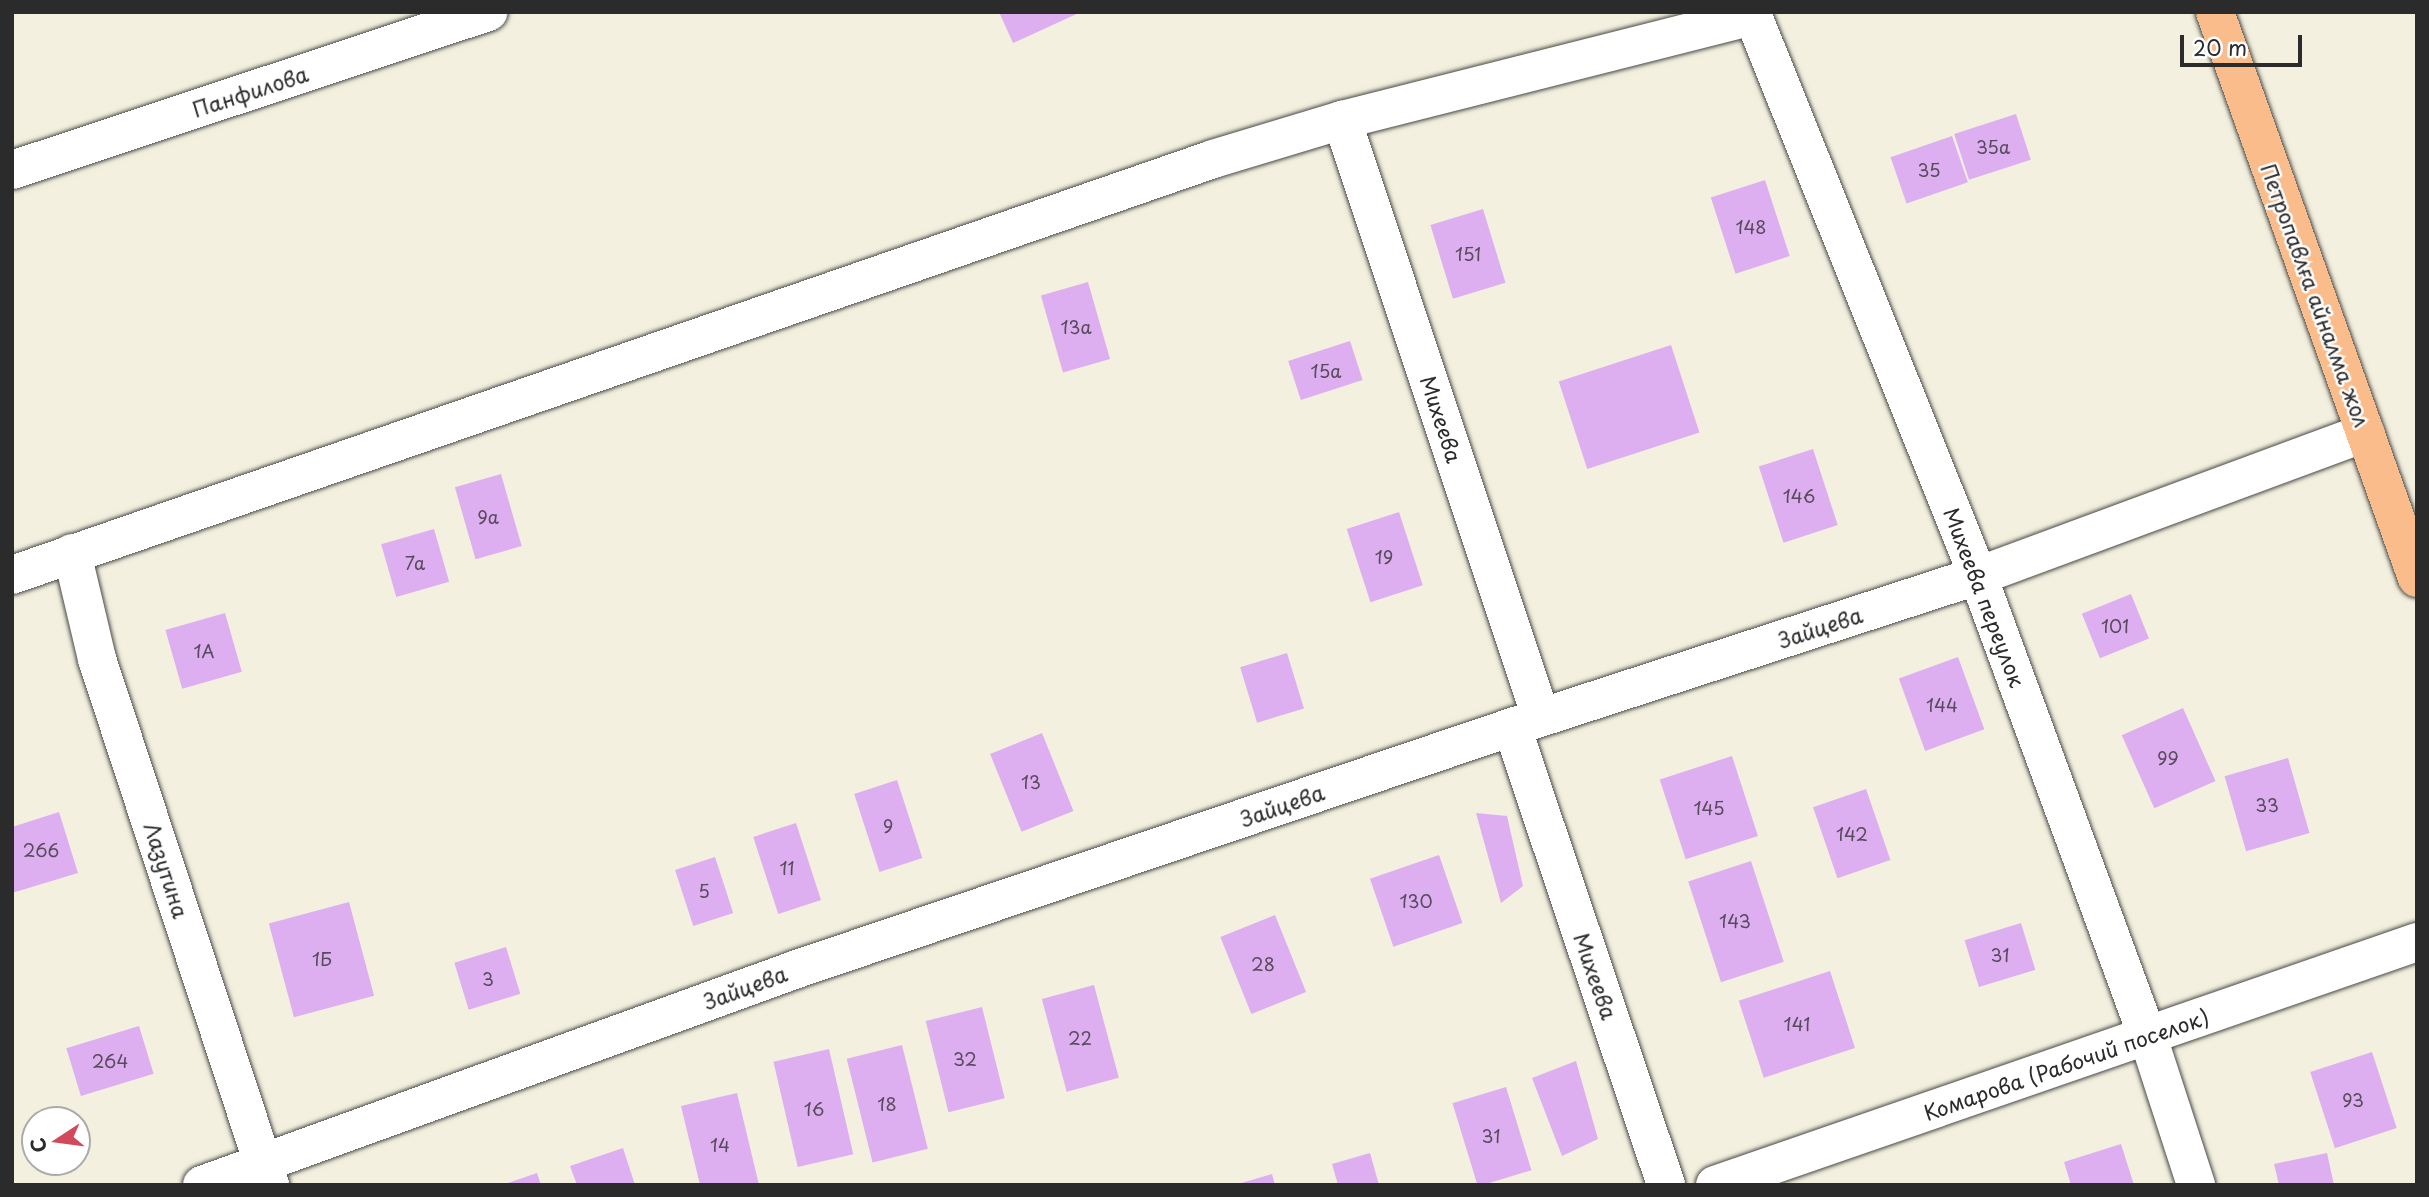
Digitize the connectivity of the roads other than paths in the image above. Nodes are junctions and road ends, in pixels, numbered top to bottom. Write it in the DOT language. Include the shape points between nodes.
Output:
graph roads {
  1 [pos="488,12"];
  2 [pos="2215,12"];
  3 [pos="1342,120"];
  4 [pos="12,170"];
  5 [pos="2365,433"];
  6 [pos="72,553"];
  7 [pos="12,575"];
  8 [pos="1978,576"];
  9 [pos="2417,578"];
  10 [pos="1527,722"];
  11 [pos="2417,942"];
  12 [pos="2148,1037"];
  13 [pos="266,1173"];
  14 [pos="202,1185"];
  15 [pos="1667,1185"];
  16 [pos="1715,1185"];
  17 [pos="2196,1185"];
  1 -- 4 [label="street, Панфилова"];
  2 -- 5 [label="highway, Петропавлға айналма жол"];
  3 -- 6 [label="street" via="1213,159"];
  3 -- 8 [label="street, Михеева переулок" via="1753,16"];
  3 -- 10 [label="street, Михеева"];
  5 -- 8 [label="street, Зайцева"];
  5 -- 9 [label="highway, Петропавлға айналма жол"];
  6 -- 7 [label="street"];
  6 -- 13 [label="street, Лазутина" via="97,659"];
  8 -- 10 [label="street, Зайцева"];
  8 -- 12 [label="street, Михеева переулок"];
  10 -- 13 [label="street, Зайцева" via="797,969"];
  10 -- 15 [label="street, Михеева"];
  11 -- 12 [label="street, Комарова (Рабочий поселок)"];
  12 -- 16 [label="street, Комарова (Рабочий поселок)"];
  12 -- 17 [label="street, Михеева переулок"];
  13 -- 14 [label="street, Зайцева"];
}
